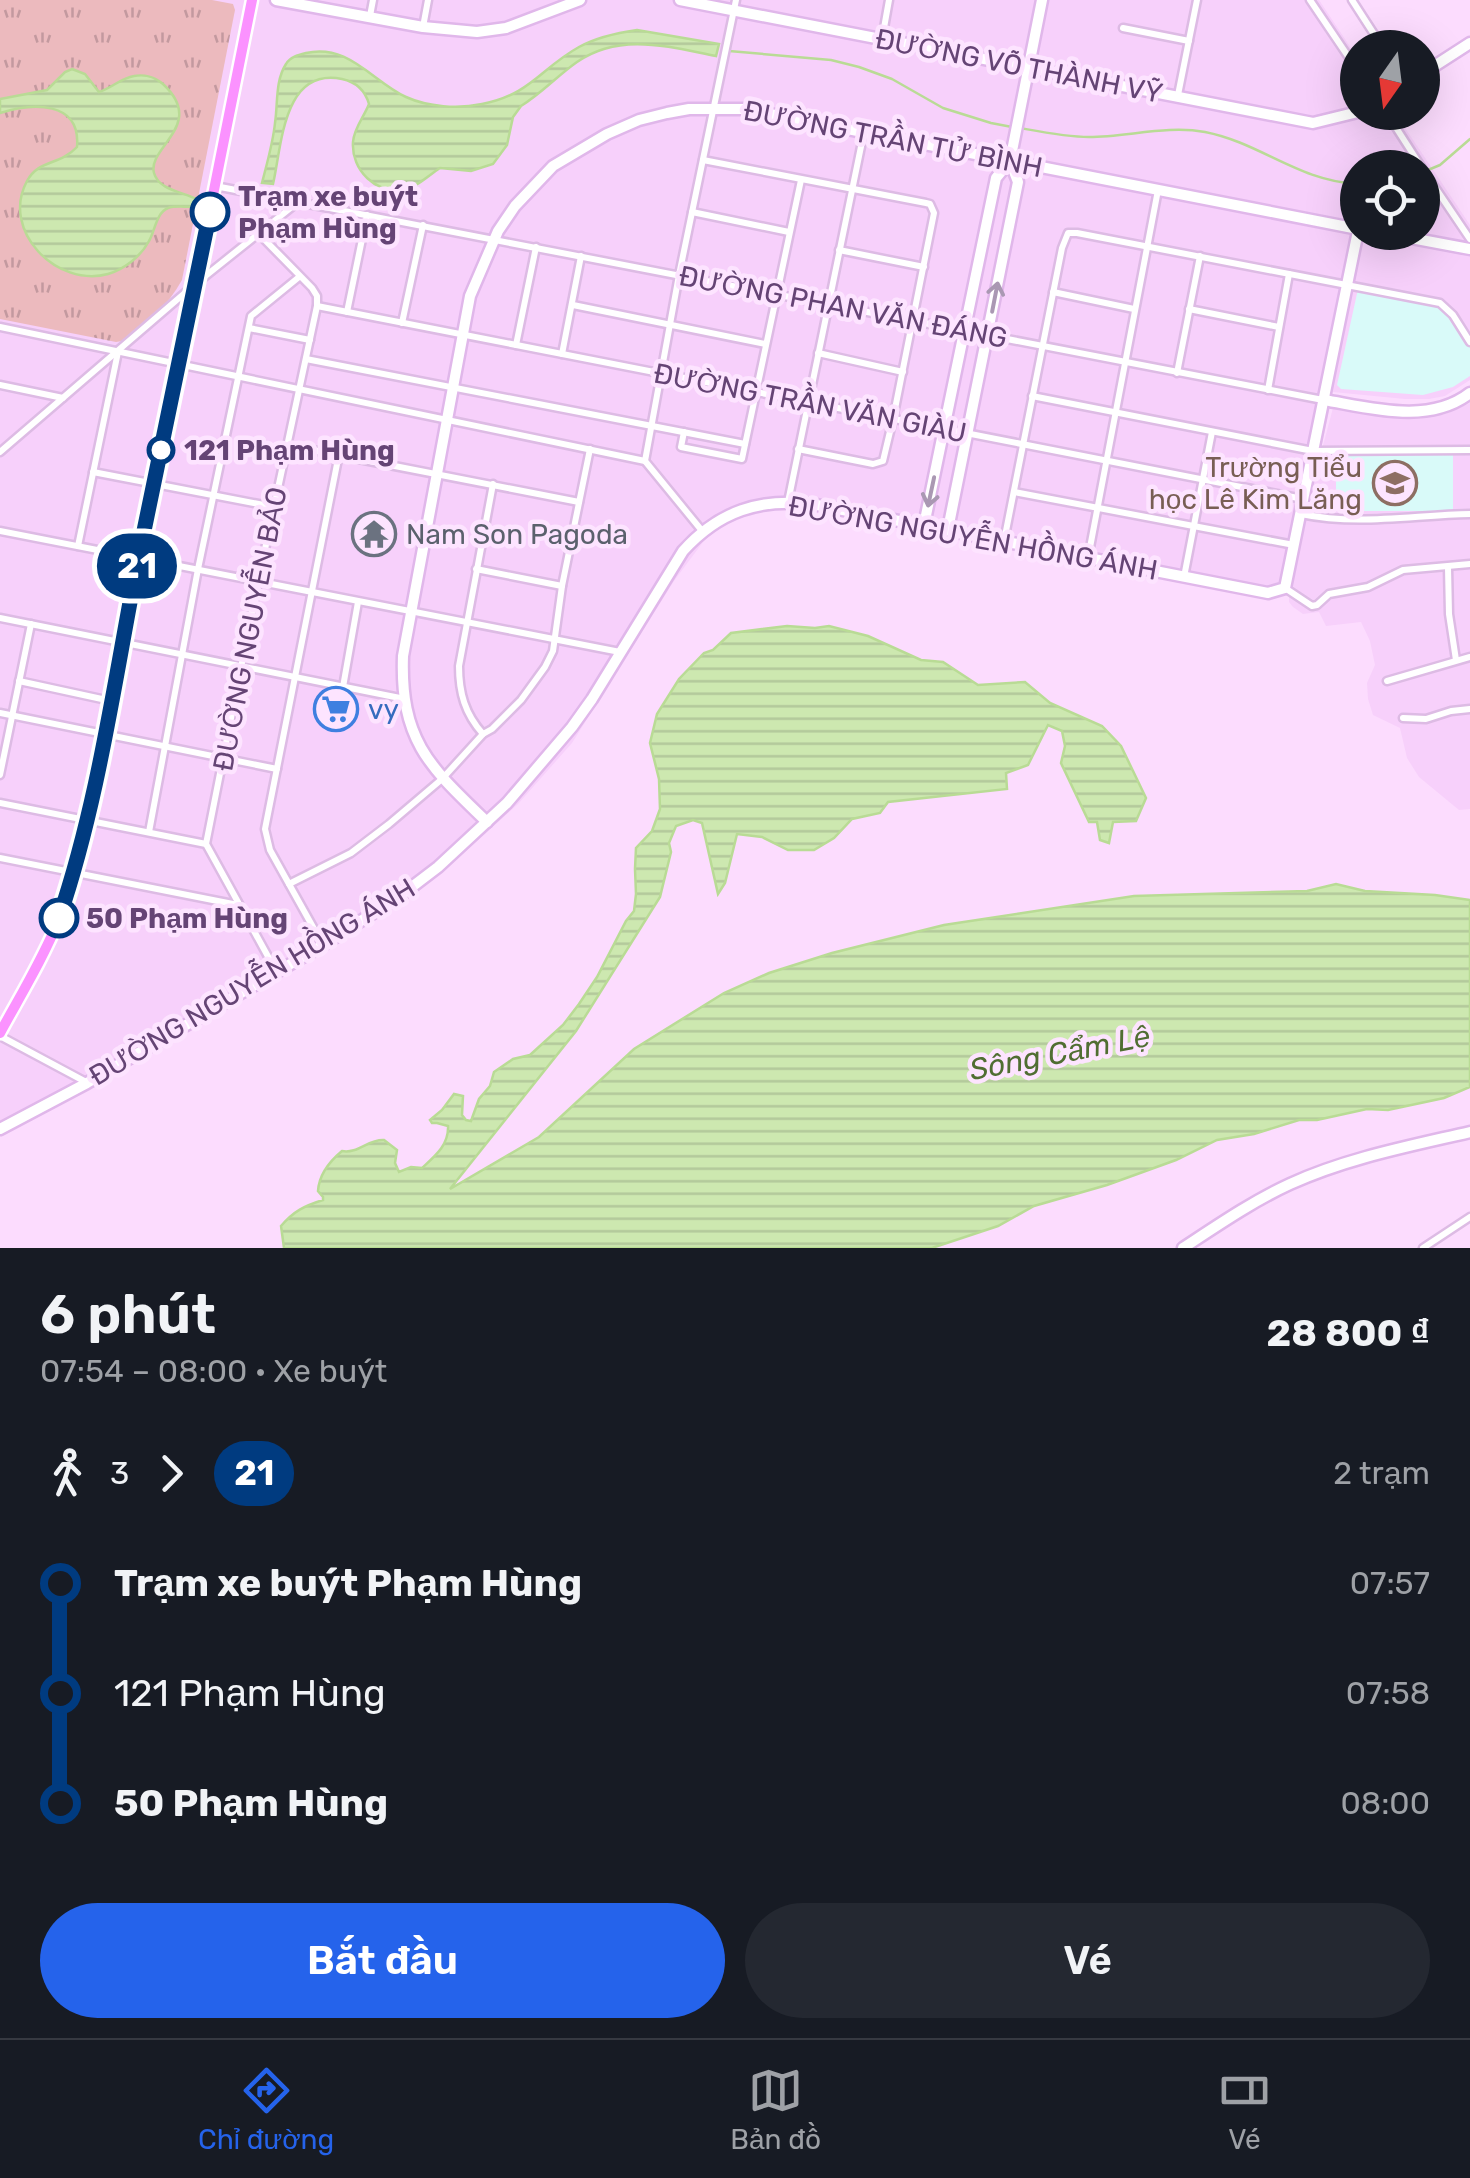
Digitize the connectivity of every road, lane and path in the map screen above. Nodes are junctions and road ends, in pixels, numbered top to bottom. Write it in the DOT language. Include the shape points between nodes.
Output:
graph roads {
  1 [pos="252,0"];
  2 [pos="276,0"];
  3 [pos="373,0"];
  4 [pos="428,0"];
  5 [pos="680,0"];
  6 [pos="889,0"];
  7 [pos="1042,0"];
  8 [pos="1197,0"];
  9 [pos="1310,0"];
  10 [pos="1352,0"];
  11 [pos="575,1"];
  12 [pos="735,5"];
  13 [pos="370,18"];
  14 [pos="423,28"];
  15 [pos="1123,28"];
  16 [pos="1372,30"];
  17 [pos="882,39"];
  18 [pos="1188,41"];
  19 [pos="1470,42"];
  20 [pos="1340,44"];
  21 [pos="1440,62"];
  22 [pos="1029,68"];
  23 [pos="1178,97"];
  24 [pos="714,108"];
  25 [pos="1340,117"];
  26 [pos="864,132"];
  27 [pos="703,160"];
  28 [pos="1010,161"];
  29 [pos="801,180"];
  30 [pos="215,186"];
  31 [pos="1158,189"];
  32 [pos="852,190"];
  33 [pos="1440,194"];
  34 [pos="299,202"];
  35 [pos="692,212"];
  36 [pos="367,215"];
  37 [pos="423,225"];
  38 [pos="1340,226"];
  39 [pos="789,232"];
  40 [pos="260,234"];
  41 [pos="494,239"];
  42 [pos="1470,239"];
  43 [pos="1440,244"];
  44 [pos="1146,246"];
  45 [pos="536,247"];
  46 [pos="839,250"];
  47 [pos="1354,250"];
  48 [pos="1470,250"];
  49 [pos="581,256"];
  50 [pos="1200,256"];
  51 [pos="924,268"];
  52 [pos="1289,274"];
  53 [pos="678,275"];
  54 [pos="299,276"];
  55 [pos="1347,285"];
  56 [pos="194,286"];
  57 [pos="1053,292"];
  58 [pos="776,294"];
  59 [pos="828,304"];
  60 [pos="572,305"];
  61 [pos="317,306"];
  62 [pos="1134,309"];
  63 [pos="1190,309"];
  64 [pos="347,312"];
  65 [pos="913,321"];
  66 [pos="402,323"];
  67 [pos="670,325"];
  68 [pos="0,327"];
  69 [pos="1279,327"];
  70 [pos="249,328"];
  71 [pos="964,330"];
  72 [pos="462,335"];
  73 [pos="987,335"];
  74 [pos="310,340"];
  75 [pos="1470,342"];
  76 [pos="765,344"];
  77 [pos="516,345"];
  78 [pos="1042,346"];
  79 [pos="118,352"];
  80 [pos="562,354"];
  81 [pos="818,354"];
  82 [pos="306,359"];
  83 [pos="1124,362"];
  84 [pos="179,365"];
  85 [pos="903,372"];
  86 [pos="1177,373"];
  87 [pos="660,374"];
  88 [pos="238,378"];
  89 [pos="0,385"];
  90 [pos="452,388"];
  91 [pos="299,390"];
  92 [pos="1268,390"];
  93 [pos="755,392"];
  94 [pos="1470,394"];
  95 [pos="1032,396"];
  96 [pos="64,398"];
  97 [pos="1324,400"];
  98 [pos="808,402"];
  99 [pos="1115,412"];
  100 [pos="447,419"];
  101 [pos="893,419"];
  102 [pos="651,426"];
  103 [pos="944,429"];
  104 [pos="684,432"];
  105 [pos="1212,432"];
  106 [pos="968,434"];
  107 [pos="287,444"];
  108 [pos="744,444"];
  109 [pos="1022,444"];
  110 [pos="590,449"];
  111 [pos="798,449"];
  112 [pos="1470,450"];
  113 [pos="0,452"];
  114 [pos="1313,452"];
  115 [pos="339,454"];
  116 [pos="645,461"];
  117 [pos="1106,461"];
  118 [pos="93,472"];
  119 [pos="436,473"];
  120 [pos="1204,480"];
  121 [pos="154,484"];
  122 [pos="493,484"];
  123 [pos="1014,492"];
  124 [pos="214,495"];
  125 [pos="1303,499"];
  126 [pos="579,502"];
  127 [pos="788,502"];
  128 [pos="274,507"];
  129 [pos="1098,508"];
  130 [pos="1300,514"];
  131 [pos="1470,514"];
  132 [pos="924,524"];
  133 [pos="1195,526"];
  134 [pos="0,530"];
  135 [pos="948,530"];
  136 [pos="703,532"];
  137 [pos="1004,540"];
  138 [pos="1294,545"];
  139 [pos="78,546"];
  140 [pos="139,557"];
  141 [pos="1088,558"];
  142 [pos="1470,564"];
  143 [pos="1448,568"];
  144 [pos="476,569"];
  145 [pos="198,570"];
  146 [pos="1184,577"];
  147 [pos="258,582"];
  148 [pos="562,586"];
  149 [pos="1285,588"];
  150 [pos="312,592"];
  151 [pos="358,602"];
  152 [pos="410,612"];
  153 [pos="0,618"];
  154 [pos="465,622"];
  155 [pos="31,624"];
  156 [pos="555,640"];
  157 [pos="124,643"];
  158 [pos="621,652"];
  159 [pos="182,655"];
  160 [pos="1470,657"];
  161 [pos="1456,660"];
  162 [pos="242,667"];
  163 [pos="296,678"];
  164 [pos="1387,681"];
  165 [pos="19,682"];
  166 [pos="342,687"];
  167 [pos="405,699"];
  168 [pos="112,702"];
  169 [pos="1470,708"];
  170 [pos="0,713"];
  171 [pos="12,715"];
  172 [pos="1403,718"];
  173 [pos="106,734"];
  174 [pos="483,734"];
  175 [pos="165,746"];
  176 [pos="224,758"];
  177 [pos="277,769"];
  178 [pos="0,775"];
  179 [pos="442,779"];
  180 [pos="0,803"];
  181 [pos="88,820"];
  182 [pos="487,822"];
  183 [pos="149,832"];
  184 [pos="206,844"];
  185 [pos="0,858"];
  186 [pos="74,872"];
  187 [pos="290,884"];
  188 [pos="240,905"];
  189 [pos="323,944"];
  190 [pos="276,971"];
  191 [pos="0,1034"];
  192 [pos="88,1083"];
  193 [pos="0,1129"];
  194 [pos="1470,1132"];
  195 [pos="1470,1217"];
  196 [pos="1183,1248"];
  197 [pos="1423,1248"];
  1 -- 30 [label="main road"];
  2 -- 13 [label="street"];
  3 -- 13 [label="street"];
  4 -- 14 [label="street"];
  5 -- 12 [label="street, ĐƯỜNG VÕ THÀNH VỸ"];
  6 -- 17 [label="street"];
  7 -- 22 [label="street"];
  8 -- 18 [label="street"];
  9 -- 20 [label="street"];
  10 -- 16 [label="street"];
  11 -- 14 [label="street" via="506,28"];
  12 -- 17 [label="street, ĐƯỜNG VÕ THÀNH VỸ"];
  12 -- 24 [label="street"];
  13 -- 14 [label="street"];
  15 -- 18 [label="street"];
  17 -- 22 [label="street, ĐƯỜNG VÕ THÀNH VỸ"];
  18 -- 23 [label="street"];
  19 -- 21 [label="street"];
  22 -- 23 [label="street, ĐƯỜNG VÕ THÀNH VỸ"];
  22 -- 28 [label="street"];
  23 -- 25 [label="street, ĐƯỜNG VÕ THÀNH VỸ" via="1313,124"];
  24 -- 26 [label="street, ĐƯỜNG TRẦN TỬ BÌNH"];
  24 -- 27 [label="street"];
  24 -- 41 [label="street, ĐƯỜNG TRẦN TỬ BÌNH" via="639,120 578,150 533,186"];
  26 -- 28 [label="street, ĐƯỜNG TRẦN TỬ BÌNH"];
  26 -- 32 [label="street"];
  27 -- 29 [label="street"];
  27 -- 35 [label="street"];
  28 -- 31 [label="street, ĐƯỜNG TRẦN TỬ BÌNH"];
  28 -- 71 [label="street" via="996,178"];
  73 -- 28 [label="street, one-way" via="1018,182"];
  29 -- 32 [label="street"];
  29 -- 39 [label="street"];
  30 -- 34 [label="street, ĐƯỜNG PHAN VĂN ĐÁNG"];
  30 -- 56 [label="main road"];
  31 -- 38 [label="street, ĐƯỜNG TRẦN TỬ BÌNH"];
  31 -- 44 [label="street"];
  32 -- 46 [label="street"];
  32 -- 51 [label="street" via="930,204"];
  33 -- 42 [label="street"];
  34 -- 36 [label="street, ĐƯỜNG PHAN VĂN ĐÁNG"];
  34 -- 40 [label="street"];
  35 -- 39 [label="street"];
  35 -- 53 [label="street"];
  36 -- 37 [label="street, ĐƯỜNG PHAN VĂN ĐÁNG"];
  36 -- 64 [label="street"];
  37 -- 41 [label="street, ĐƯỜNG PHAN VĂN ĐÁNG"];
  37 -- 66 [label="street"];
  39 -- 58 [label="street"];
  40 -- 54 [label="street"];
  40 -- 56 [label="street"];
  41 -- 45 [label="street, ĐƯỜNG PHAN VĂN ĐÁNG"];
  41 -- 72 [label="street, ĐƯỜNG TRẦN TỬ BÌNH"];
  43 -- 48 [label="street"];
  44 -- 50 [label="street"];
  44 -- 57 [label="street" via="1068,233"];
  44 -- 62 [label="street"];
  45 -- 49 [label="street, ĐƯỜNG PHAN VĂN ĐÁNG"];
  45 -- 77 [label="street"];
  46 -- 51 [label="street"];
  46 -- 59 [label="street"];
  47 -- 55 [label="street"];
  49 -- 53 [label="street, ĐƯỜNG PHAN VĂN ĐÁNG"];
  49 -- 60 [label="street"];
  50 -- 52 [label="street"];
  50 -- 63 [label="street"];
  51 -- 65 [label="street"];
  52 -- 55 [label="street"];
  52 -- 69 [label="street"];
  53 -- 58 [label="street, ĐƯỜNG PHAN VĂN ĐÁNG"];
  53 -- 67 [label="street"];
  54 -- 61 [label="street" via="317,296"];
  54 -- 70 [label="street" via="252,316"];
  55 -- 75 [label="street" via="1440,304"];
  55 -- 97 [label="street"];
  56 -- 79 [label="street"];
  56 -- 84 [label="main road"];
  57 -- 62 [label="street"];
  57 -- 78 [label="street"];
  58 -- 59 [label="street, ĐƯỜNG PHAN VĂN ĐÁNG"];
  58 -- 76 [label="street"];
  59 -- 65 [label="street, ĐƯỜNG PHAN VĂN ĐÁNG"];
  59 -- 81 [label="street"];
  60 -- 67 [label="street"];
  60 -- 80 [label="street"];
  61 -- 64 [label="street, ĐƯỜNG TRẦN VĂN GIÀU"];
  61 -- 74 [label="street, ĐƯỜNG NGUYỄN BẢO"];
  62 -- 83 [label="street"];
  63 -- 69 [label="street"];
  63 -- 86 [label="street"];
  64 -- 66 [label="street, ĐƯỜNG TRẦN VĂN GIÀU"];
  65 -- 71 [label="street, ĐƯỜNG PHAN VĂN ĐÁNG"];
  65 -- 85 [label="street"];
  66 -- 72 [label="street, ĐƯỜNG TRẦN VĂN GIÀU"];
  67 -- 76 [label="street"];
  67 -- 87 [label="street"];
  68 -- 79 [label="street"];
  69 -- 92 [label="street"];
  70 -- 74 [label="street"];
  70 -- 88 [label="street"];
  71 -- 73 [label="street, ĐƯỜNG PHAN VĂN ĐÁNG"];
  71 -- 103 [label="street"];
  72 -- 77 [label="street, ĐƯỜNG TRẦN VĂN GIÀU"];
  72 -- 90 [label="street, ĐƯỜNG TRẦN TỬ BÌNH"];
  73 -- 78 [label="street, ĐƯỜNG PHAN VĂN ĐÁNG"];
  73 -- 106 [label="street"];
  74 -- 82 [label="street, ĐƯỜNG NGUYỄN BẢO"];
  76 -- 93 [label="street"];
  77 -- 80 [label="street, ĐƯỜNG TRẦN VĂN GIÀU"];
  78 -- 83 [label="street, ĐƯỜNG PHAN VĂN ĐÁNG"];
  78 -- 95 [label="street"];
  79 -- 84 [label="street"];
  79 -- 96 [label="street"];
  79 -- 118 [label="street"];
  80 -- 87 [label="street, ĐƯỜNG TRẦN VĂN GIÀU"];
  81 -- 85 [label="street"];
  81 -- 98 [label="street"];
  82 -- 90 [label="street"];
  82 -- 91 [label="street, ĐƯỜNG NGUYỄN BẢO"];
  83 -- 86 [label="street, ĐƯỜNG PHAN VĂN ĐÁNG"];
  83 -- 99 [label="street"];
  84 -- 88 [label="street"];
  84 -- 121 [label="main road"];
  85 -- 101 [label="street"];
  86 -- 92 [label="street, ĐƯỜNG PHAN VĂN ĐÁNG"];
  87 -- 93 [label="street, ĐƯỜNG TRẦN VĂN GIÀU"];
  87 -- 102 [label="street"];
  88 -- 91 [label="street"];
  88 -- 124 [label="street"];
  89 -- 96 [label="street"];
  90 -- 100 [label="street, ĐƯỜNG TRẦN TỬ BÌNH"];
  90 -- 102 [label="street"];
  91 -- 100 [label="street"];
  91 -- 107 [label="street, ĐƯỜNG NGUYỄN BẢO"];
  92 -- 97 [label="street, ĐƯỜNG PHAN VĂN ĐÁNG"];
  93 -- 98 [label="street, ĐƯỜNG TRẦN VĂN GIÀU"];
  93 -- 108 [label="street"];
  94 -- 97 [label="street, ĐƯỜNG PHAN VĂN ĐÁNG" via="1419,412"];
  95 -- 99 [label="street"];
  95 -- 109 [label="street"];
  96 -- 113 [label="street"];
  97 -- 114 [label="street"];
  98 -- 101 [label="street, ĐƯỜNG TRẦN VĂN GIÀU"];
  98 -- 111 [label="street"];
  99 -- 105 [label="street"];
  99 -- 117 [label="street"];
  100 -- 110 [label="street"];
  100 -- 119 [label="street, ĐƯỜNG TRẦN TỬ BÌNH"];
  101 -- 103 [label="street, ĐƯỜNG TRẦN VĂN GIÀU"];
  101 -- 111 [label="street" via="879,464"];
  102 -- 104 [label="street"];
  102 -- 116 [label="street"];
  103 -- 106 [label="street, ĐƯỜNG TRẦN VĂN GIÀU"];
  103 -- 132 [label="street, one-way"];
  104 -- 108 [label="street"];
  104 -- 108 [label="street" via="681,448 742,459"];
  105 -- 114 [label="street"];
  105 -- 120 [label="street"];
  106 -- 109 [label="street, ĐƯỜNG TRẦN VĂN GIÀU"];
  106 -- 135 [label="street"];
  107 -- 115 [label="street"];
  107 -- 128 [label="street, ĐƯỜNG NGUYỄN BẢO"];
  109 -- 117 [label="street, ĐƯỜNG TRẦN VĂN GIÀU"];
  109 -- 123 [label="street"];
  110 -- 116 [label="street"];
  110 -- 126 [label="street"];
  111 -- 127 [label="street"];
  112 -- 114 [label="street"];
  114 -- 125 [label="street"];
  115 -- 119 [label="street"];
  115 -- 150 [label="street"];
  116 -- 136 [label="street"];
  117 -- 120 [label="street, ĐƯỜNG TRẦN VĂN GIÀU"];
  117 -- 129 [label="street"];
  118 -- 121 [label="street"];
  118 -- 139 [label="street"];
  119 -- 122 [label="street"];
  119 -- 152 [label="street, ĐƯỜNG TRẦN TỬ BÌNH"];
  120 -- 125 [label="street, ĐƯỜNG TRẦN VĂN GIÀU"];
  120 -- 133 [label="street"];
  121 -- 124 [label="street"];
  121 -- 140 [label="main road"];
  122 -- 126 [label="street"];
  122 -- 144 [label="street"];
  123 -- 129 [label="street"];
  123 -- 137 [label="street"];
  124 -- 128 [label="street"];
  124 -- 145 [label="street"];
  125 -- 130 [label="street"];
  126 -- 148 [label="street"];
  127 -- 132 [label="street, ĐƯỜNG NGUYỄN HỒNG ÁNH"];
  127 -- 136 [label="street, ĐƯỜNG NGUYỄN HỒNG ÁNH" via="740,510"];
  128 -- 147 [label="street, ĐƯỜNG NGUYỄN BẢO"];
  129 -- 133 [label="street"];
  129 -- 141 [label="street"];
  130 -- 131 [label="street" via="1369,521"];
  130 -- 138 [label="street"];
  132 -- 135 [label="street, ĐƯỜNG NGUYỄN HỒNG ÁNH"];
  133 -- 138 [label="street"];
  133 -- 146 [label="street"];
  134 -- 139 [label="street"];
  135 -- 137 [label="street, ĐƯỜNG NGUYỄN HỒNG ÁNH"];
  136 -- 158 [label="street, ĐƯỜNG NGUYỄN HỒNG ÁNH" via="683,551"];
  137 -- 141 [label="street, ĐƯỜNG NGUYỄN HỒNG ÁNH"];
  138 -- 149 [label="street"];
  139 -- 140 [label="street"];
  140 -- 145 [label="street"];
  140 -- 157 [label="main road"];
  141 -- 146 [label="street, ĐƯỜNG NGUYỄN HỒNG ÁNH"];
  142 -- 143 [label="street"];
  143 -- 149 [label="street" via="1397,572 1312,606"];
  143 -- 161 [label="street"];
  144 -- 148 [label="street"];
  144 -- 154 [label="street"];
  145 -- 147 [label="street"];
  145 -- 159 [label="street"];
  146 -- 149 [label="street, ĐƯỜNG NGUYỄN HỒNG ÁNH" via="1268,593"];
  147 -- 150 [label="street"];
  147 -- 162 [label="street, ĐƯỜNG NGUYỄN BẢO"];
  148 -- 156 [label="street"];
  150 -- 151 [label="street"];
  150 -- 163 [label="street"];
  151 -- 152 [label="street"];
  151 -- 166 [label="street"];
  152 -- 154 [label="street"];
  152 -- 167 [label="street, ĐƯỜNG TRẦN TỬ BÌNH"];
  153 -- 155 [label="street"];
  154 -- 156 [label="street"];
  154 -- 174 [label="street" via="459,680 466,712"];
  155 -- 157 [label="street"];
  155 -- 165 [label="street"];
  156 -- 158 [label="street"];
  156 -- 174 [label="street" via="520,700"];
  157 -- 159 [label="street"];
  157 -- 168 [label="main road"];
  158 -- 182 [label="street, ĐƯỜNG NGUYỄN HỒNG ÁNH" via="572,727"];
  159 -- 162 [label="street"];
  159 -- 175 [label="street"];
  160 -- 161 [label="street"];
  161 -- 164 [label="street"];
  162 -- 163 [label="street"];
  162 -- 176 [label="street, ĐƯỜNG NGUYỄN BẢO"];
  163 -- 166 [label="street"];
  163 -- 177 [label="street"];
  165 -- 168 [label="street"];
  165 -- 171 [label="street"];
  166 -- 167 [label="street"];
  167 -- 179 [label="street, ĐƯỜNG TRẦN TỬ BÌNH" via="420,748"];
  168 -- 173 [label="main road"];
  169 -- 172 [label="street"];
  170 -- 171 [label="street"];
  171 -- 173 [label="street"];
  171 -- 178 [label="street"];
  173 -- 175 [label="street"];
  173 -- 181 [label="main road"];
  174 -- 179 [label="street"];
  175 -- 176 [label="street"];
  175 -- 183 [label="street"];
  176 -- 177 [label="street"];
  176 -- 184 [label="street, ĐƯỜNG NGUYỄN BẢO"];
  177 -- 187 [label="street" via="266,836"];
  179 -- 182 [label="street, ĐƯỜNG TRẦN TỬ BÌNH"];
  179 -- 187 [label="street" via="375,836"];
  180 -- 181 [label="street"];
  181 -- 183 [label="street"];
  181 -- 186 [label="main road"];
  182 -- 189 [label="street, ĐƯỜNG NGUYỄN HỒNG ÁNH" via="438,867"];
  183 -- 184 [label="street"];
  184 -- 188 [label="street"];
  185 -- 186 [label="street"];
  186 -- 188 [label="street"];
  186 -- 191 [label="main road" via="51,937"];
  187 -- 189 [label="street"];
  188 -- 190 [label="street"];
  189 -- 190 [label="street, ĐƯỜNG NGUYỄN HỒNG ÁNH"];
  190 -- 192 [label="street, ĐƯỜNG NGUYỄN HỒNG ÁNH"];
  191 -- 192 [label="street"];
  192 -- 193 [label="street, ĐƯỜNG NGUYỄN HỒNG ÁNH"];
  194 -- 196 [label="street" via="1308,1176"];
  195 -- 197 [label="street"];
}
